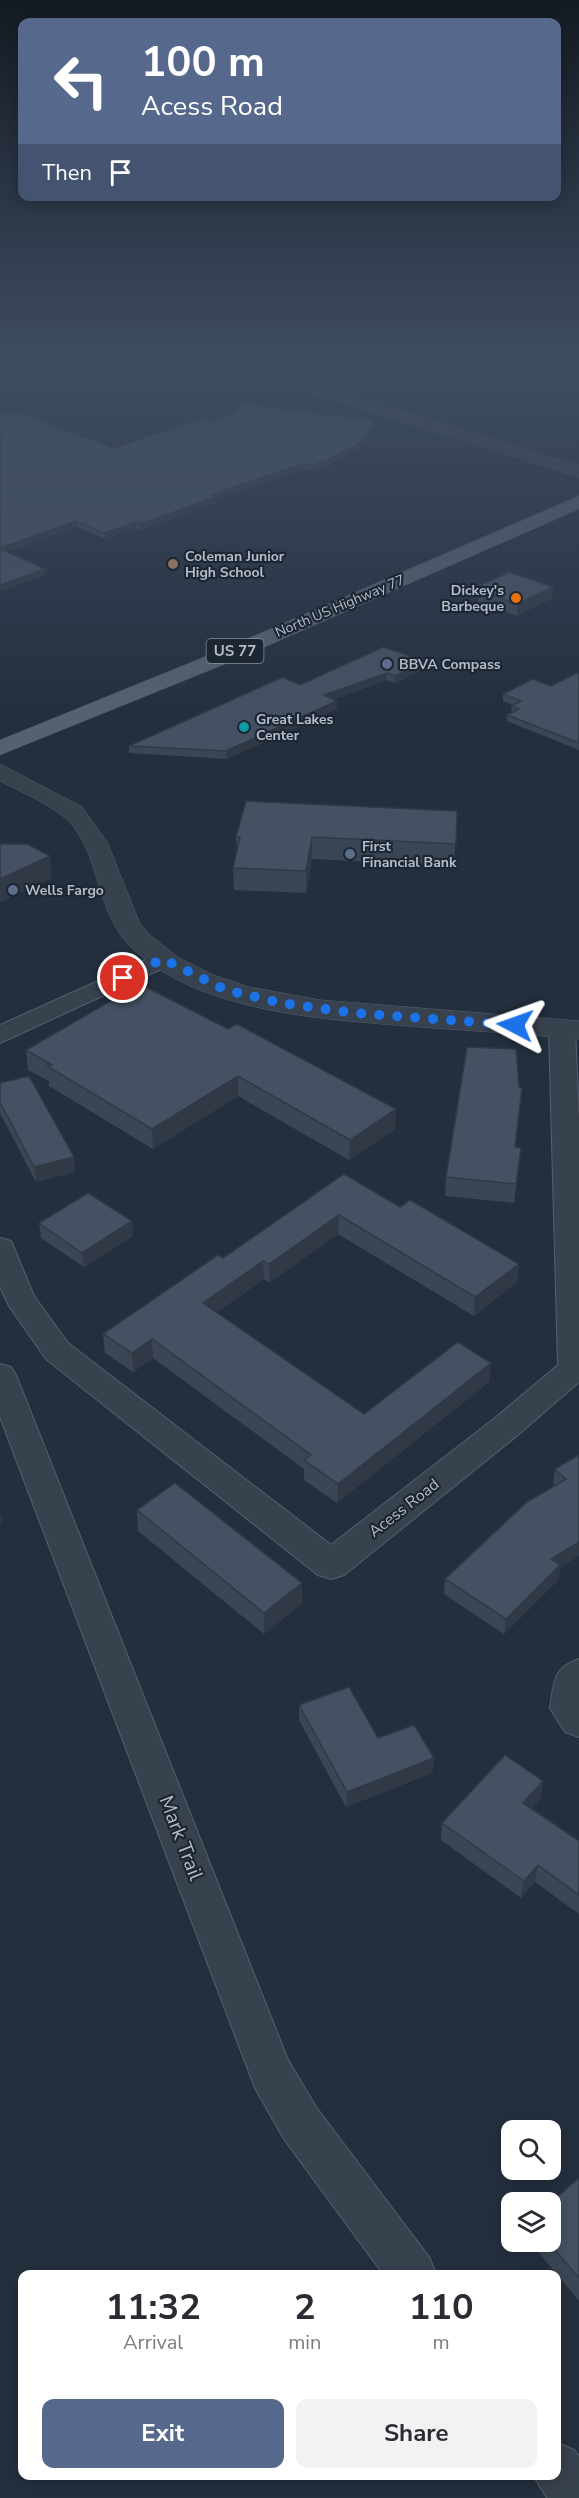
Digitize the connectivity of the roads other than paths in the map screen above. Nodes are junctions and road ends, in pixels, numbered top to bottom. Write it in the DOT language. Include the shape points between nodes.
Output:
graph roads {
  1 [pos="579,482"];
  2 [pos="579,502"];
  3 [pos="302,602"];
  4 [pos="161,660"];
  5 [pos="0,725"];
  6 [pos="0,748"];
  7 [pos="0,771"];
  8 [pos="163,959"];
  9 [pos="570,1029"];
  10 [pos="0,1035"];
  11 [pos="0,1248"];
  12 [pos="0,1375"];
  13 [pos="579,1674"];
  14 [pos="579,1721"];
  15 [pos="409,2270"];
  16 [pos="561,2475"];
  17 [pos="579,2498"];
  1 -- 3 [label="main road, North US Highway 77"];
  2 -- 6 [label="main road, North US Highway 77 / US 77" via="361,598"];
  4 -- 5 [label="main road"];
  7 -- 8 [label="street" via="83,820 99,846 112,895 125,921 140,941"];
  8 -- 9 [label="street" via="226,990 281,1003 354,1013"];
  8 -- 10 [label="street"];
  9 -- 11 [label="street, Acess Road" via="574,1368 331,1565 57,1351 20,1299"];
  12 -- 15 [label="street, Mark Trail" via="271,2073 300,2123"];
  13 -- 14 [label="street" via="573,1680 569,1708"];
  16 -- 17 [label="street"];
}
